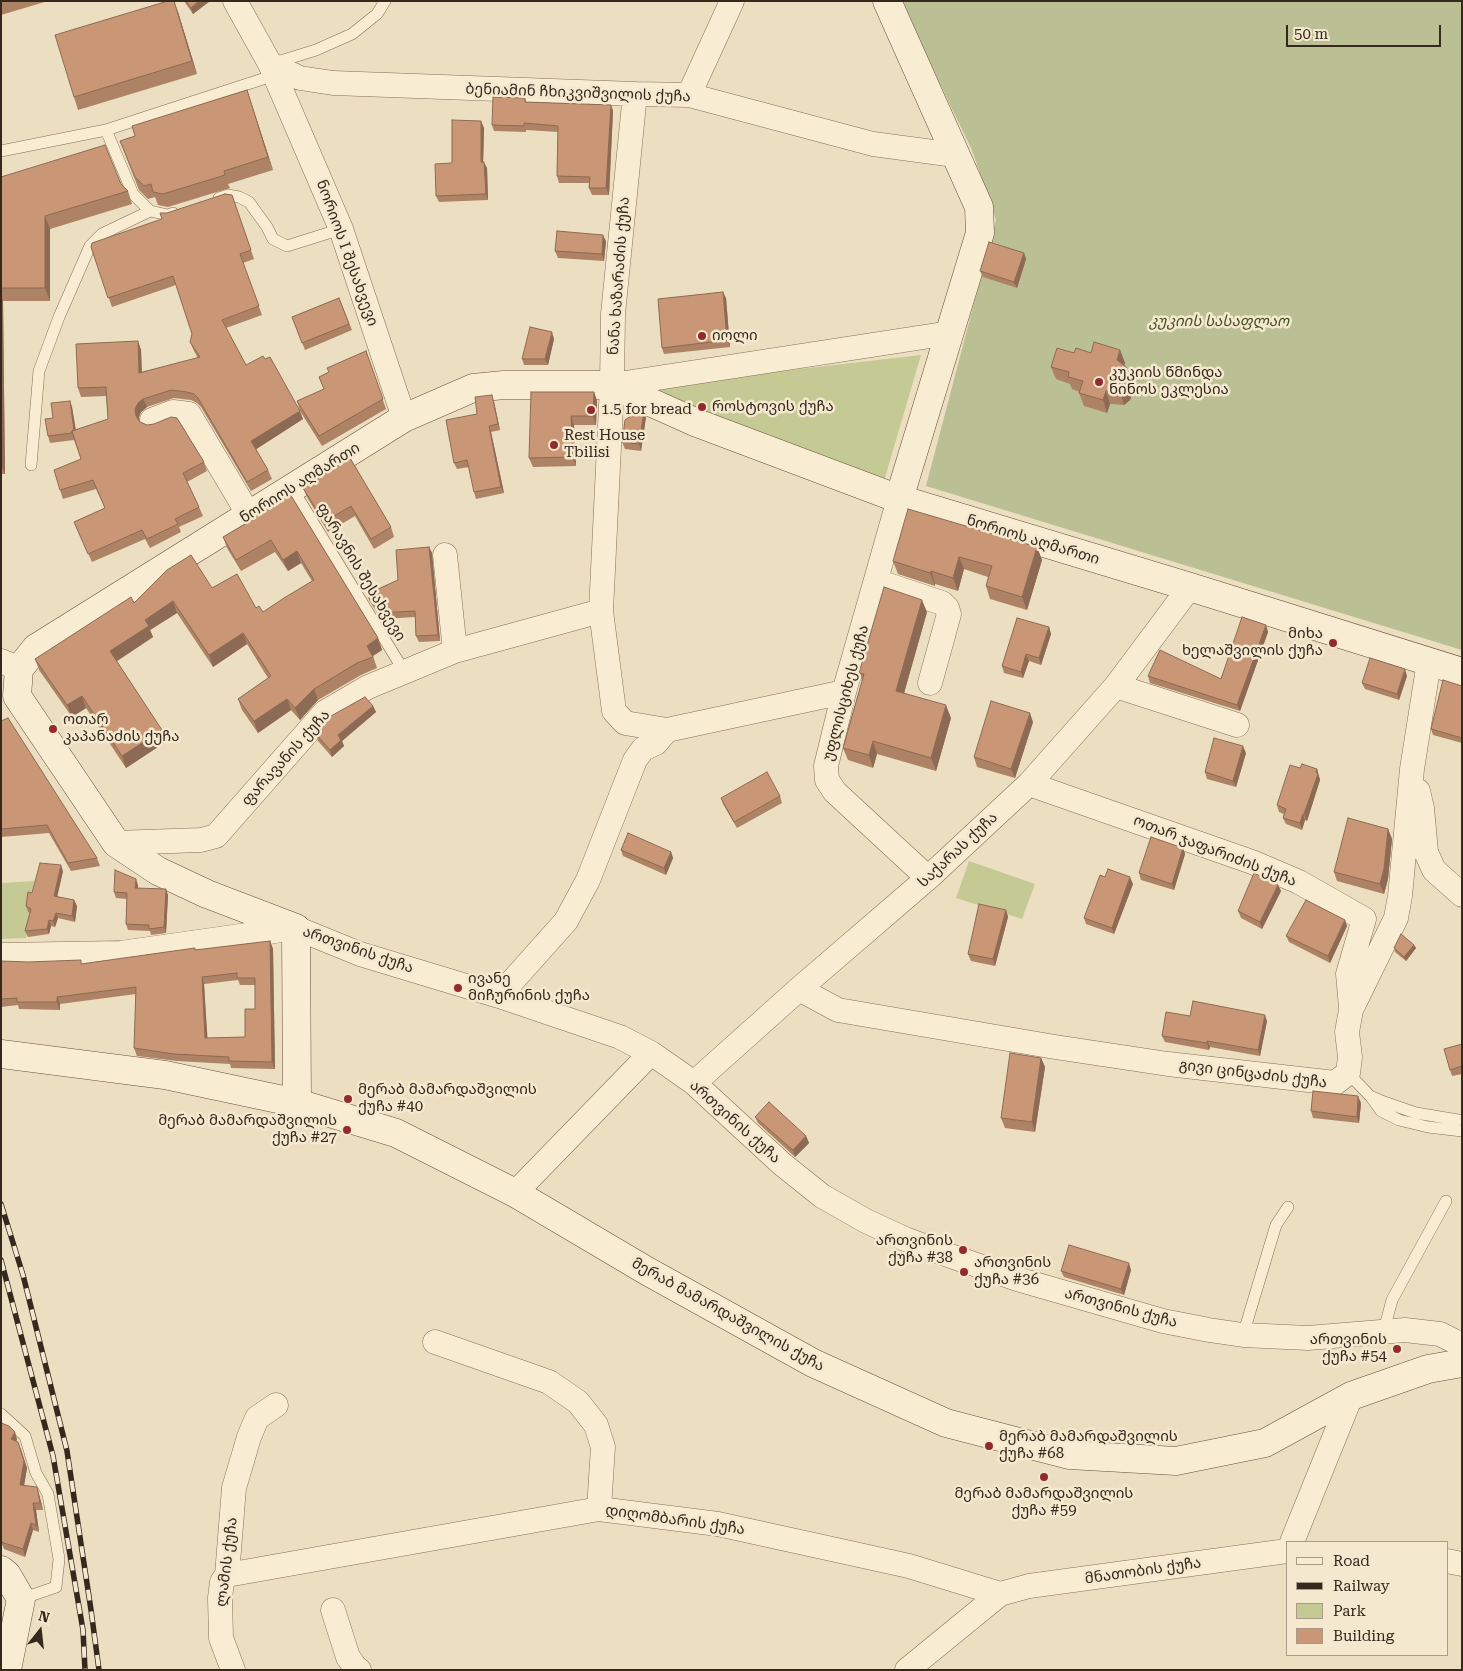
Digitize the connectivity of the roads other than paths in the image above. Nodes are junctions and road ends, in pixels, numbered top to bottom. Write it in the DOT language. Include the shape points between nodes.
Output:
graph roads {
  1 [pos="235,1"];
  2 [pos="385,1"];
  3 [pos="732,1"];
  4 [pos="887,1"];
  5 [pos="273,70"];
  6 [pos="635,94"];
  7 [pos="689,95"];
  8 [pos="106,130"];
  9 [pos="1,151"];
  10 [pos="955,154"];
  11 [pos="211,201"];
  12 [pos="185,210"];
  13 [pos="150,211"];
  14 [pos="341,229"];
  15 [pos="950,333"];
  16 [pos="612,385"];
  17 [pos="404,418"];
  18 [pos="152,420"];
  19 [pos="31,464"];
  20 [pos="292,488"];
  21 [pos="899,499"];
  22 [pos="249,515"];
  23 [pos="444,556"];
  24 [pos="876,581"];
  25 [pos="1190,587"];
  26 [pos="601,611"];
  27 [pos="455,651"];
  28 [pos="1429,662"];
  29 [pos="10,665"];
  30 [pos="404,671"];
  31 [pos="1462,672"];
  32 [pos="930,684"];
  33 [pos="1116,686"];
  34 [pos="844,692"];
  35 [pos="1237,725"];
  36 [pos="667,730"];
  37 [pos="1412,769"];
  38 [pos="1029,784"];
  39 [pos="116,843"];
  40 [pos="928,878"];
  41 [pos="1462,895"];
  42 [pos="296,928"];
  43 [pos="1,955"];
  44 [pos="798,989"];
  45 [pos="499,996"];
  46 [pos="1351,1010"];
  47 [pos="651,1053"];
  48 [pos="1,1054"];
  49 [pos="1348,1073"];
  50 [pos="694,1083"];
  51 [pos="297,1103"];
  52 [pos="1460,1126"];
  53 [pos="515,1193"];
  54 [pos="1446,1201"];
  55 [pos="1288,1206"];
  56 [pos="1384,1330"];
  57 [pos="1243,1335"];
  58 [pos="435,1342"];
  59 [pos="1462,1345"];
  60 [pos="1462,1363"];
  61 [pos="1351,1396"];
  62 [pos="276,1405"];
  63 [pos="1,1414"];
  64 [pos="599,1509"];
  65 [pos="1292,1541"];
  66 [pos="1286,1551"];
  67 [pos="1448,1561"];
  68 [pos="1462,1564"];
  69 [pos="1,1570"];
  70 [pos="227,1575"];
  71 [pos="1000,1594"];
  72 [pos="21,1600"];
  73 [pos="333,1610"];
  74 [pos="7,1670"];
  75 [pos="233,1670"];
  76 [pos="359,1670"];
  77 [pos="906,1670"];
  1 -- 5 [label="street"];
  2 -- 5 [label="lane" via="376,14 352,34"];
  3 -- 7 [label="street"];
  4 -- 10 [label="street"];
  5 -- 6 [label="street, ბენიამინ ჩხიკვიშვილის ქუჩა" via="333,83"];
  5 -- 8 [label="lane"];
  5 -- 14 [label="street, ნორიოს I შესახვევი"];
  6 -- 7 [label="street, ბენიამინ ჩხიკვიშვილის ქუჩა"];
  6 -- 16 [label="street, ნანა ხაზარაძის ქუჩა" via="613,314"];
  7 -- 10 [label="street, ბენიამინ ჩხიკვიშვილის ქუჩა" via="873,144"];
  8 -- 9 [label="lane"];
  8 -- 13 [label="lane" via="133,194"];
  10 -- 15 [label="street" via="979,207 980,233"];
  11 -- 14 [label="lane" via="228,195 249,202 273,239 287,246"];
  12 -- 13 [label="lane" via="168,215"];
  13 -- 19 [label="lane" via="102,234 90,246 39,371"];
  14 -- 17 [label="street, ნორიოს I შესახვევი"];
  15 -- 16 [label="street, ნორიოს აღმართი"];
  15 -- 21 [label="street"];
  16 -- 17 [label="street, ნორიოს აღმართი" via="473,388"];
  16 -- 21 [label="street, ნორიოს აღმართი" via="697,423"];
  16 -- 26 [label="street, ნანა ხაზარაძის ქუჩა"];
  17 -- 20 [label="street, ნორიოს აღმართი"];
  18 -- 22 [label="street" via="173,412 189,414"];
  20 -- 22 [label="street, ნორიოს აღმართი"];
  20 -- 30 [label="lane, ფარავნის შესახვევი"];
  21 -- 24 [label="street, უფლისციხეს ქუჩა"];
  21 -- 25 [label="street, ნორიოს აღმართი"];
  22 -- 29 [label="street, ნორიოს აღმართი"];
  23 -- 27 [label="street"];
  24 -- 32 [label="street" via="942,603 947,608 949,614"];
  24 -- 34 [label="street, უფლისციხეს ქუჩა"];
  25 -- 28 [label="street, ნორიოს აღმართი"];
  25 -- 33 [label="street, საქარას ქუჩა"];
  26 -- 27 [label="street, ფარავანის ქუჩა"];
  26 -- 36 [label="street, ნანა ხაზარაძის ქუჩა" via="614,711 625,723"];
  27 -- 30 [label="street, ფარავანის ქუჩა"];
  28 -- 31 [label="street, ნორიოს აღმართი"];
  28 -- 37 [label="street, გივი ცინცაძის ქუჩა"];
  29 -- 39 [label="street" via="17,696"];
  30 -- 39 [label="street, ფარავანის ქუჩა" via="325,712 216,836 200,840"];
  33 -- 35 [label="street"];
  33 -- 38 [label="street, საქარას ქუჩა"];
  34 -- 36 [label="street"];
  34 -- 40 [label="street, უფლისციხეს ქუჩა" via="826,766 827,780 835,792"];
  36 -- 45 [label="street" via="656,743 643,749 635,760 588,880 566,921"];
  37 -- 41 [label="street" via="1422,808 1426,852 1434,870"];
  37 -- 46 [label="street, გივი ცინცაძის ქუჩა" via="1396,918"];
  38 -- 40 [label="street, საქარას ქუჩა"];
  38 -- 46 [label="street, ოთარ ჯაფარიძის ქუჩა" via="1252,862 1299,882 1364,919 1348,974"];
  39 -- 42 [label="street" via="158,871 207,894"];
  40 -- 44 [label="street, საქარას ქუჩა"];
  42 -- 43 [label="street, ართვინის ქუჩა" via="121,953"];
  42 -- 45 [label="street, ართვინის ქუჩა" via="360,954"];
  42 -- 51 [label="street"];
  44 -- 49 [label="street, გივი ცინცაძის ქუჩა" via="838,1010 1168,1064 1335,1083"];
  44 -- 50 [label="street, საქარას ქუჩა"];
  45 -- 47 [label="street, ართვინის ქუჩა" via="620,1037"];
  46 -- 49 [label="street, გივი ცინცაძის ქუჩა" via="1347,1032"];
  47 -- 50 [label="street, ართვინის ქუჩა"];
  47 -- 53 [label="street"];
  48 -- 51 [label="street, მერაბ მამარდაშვილის ქუჩა" via="165,1075"];
  49 -- 52 [label="lane" via="1381,1111 1399,1120 1428,1127"];
  50 -- 57 [label="street, ართვინის ქუჩა" via="782,1164 822,1196 866,1221 945,1254 1018,1279 1163,1321"];
  51 -- 53 [label="street, მერაბ მამარდაშვილის ქუჩა" via="396,1133"];
  53 -- 61 [label="street, მერაბ მამარდაშვილის ქუჩა" via="646,1271 813,1363 946,1423 1069,1455 1176,1461 1266,1443"];
  54 -- 56 [label="lane" via="1392,1300"];
  55 -- 57 [label="lane" via="1276,1225"];
  56 -- 57 [label="street, ართვინის ქუჩა" via="1308,1338"];
  56 -- 59 [label="street, ართვინის ქუჩა" via="1440,1334"];
  58 -- 64 [label="street" via="549,1382 578,1402 596,1425 602,1447"];
  60 -- 61 [label="street, მერაბ მამარდაშვილის ქუჩა" via="1428,1369"];
  61 -- 65 [label="street"];
  62 -- 70 [label="street, ლამის ქუჩა" via="258,1418 248,1437 234,1488"];
  63 -- 72 [label="lane" via="25,1436 36,1473 48,1494 58,1559 56,1587"];
  64 -- 70 [label="street, დიღომბარის ქუჩა"];
  64 -- 71 [label="street, დიღომბარის ქუჩა" via="718,1524 909,1566"];
  66 -- 71 [label="street, მნათობის ქუჩა" via="1030,1586"];
  67 -- 68 [label="street"];
  69 -- 72 [label="street"];
  70 -- 75 [label="street, ლამის ქუჩა" via="222,1582 220,1598 221,1638"];
  71 -- 77 [label="street"];
  72 -- 74 [label="street"];
  73 -- 76 [label="street" via="348,1657"];
}
